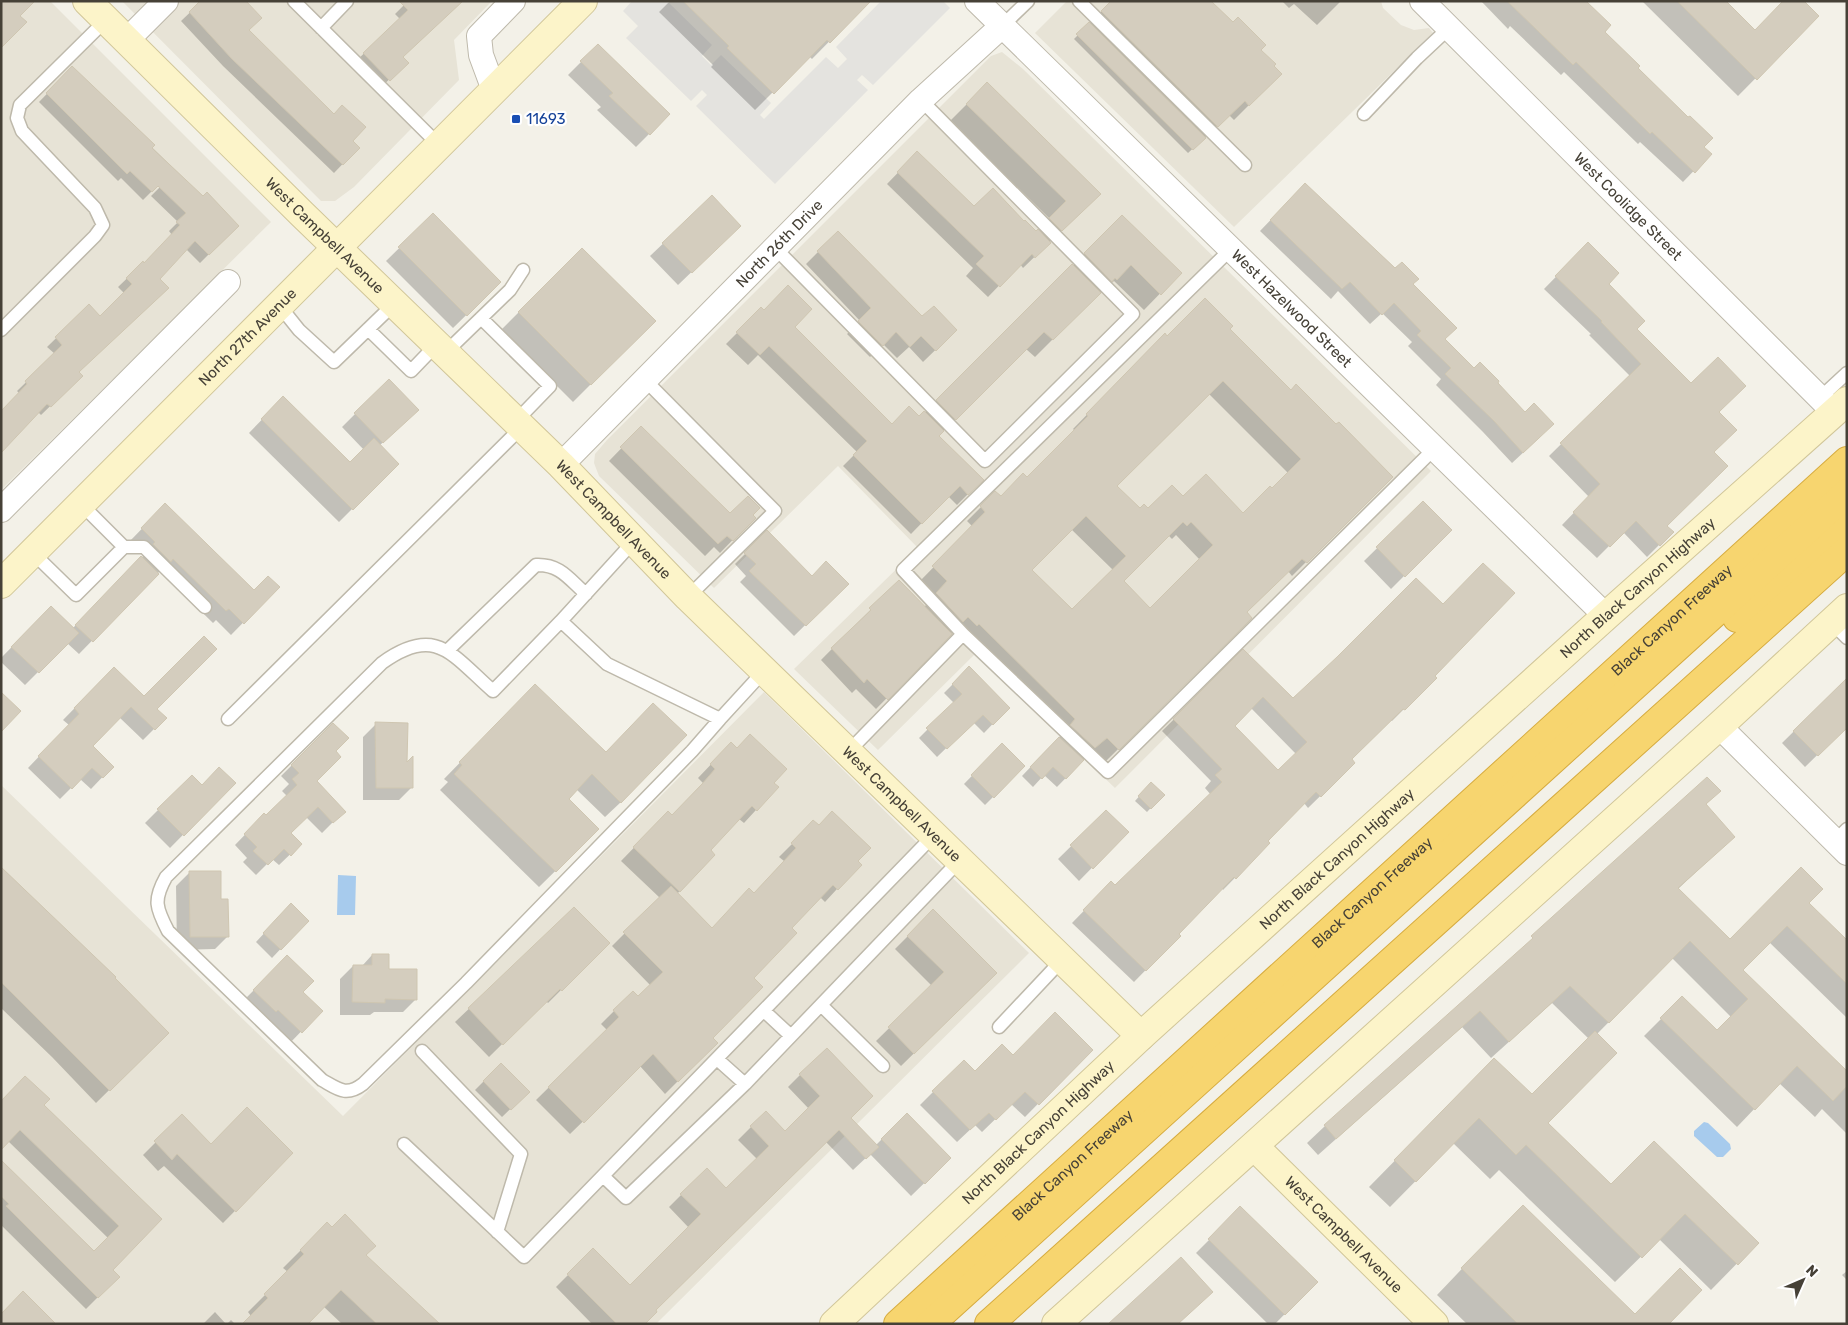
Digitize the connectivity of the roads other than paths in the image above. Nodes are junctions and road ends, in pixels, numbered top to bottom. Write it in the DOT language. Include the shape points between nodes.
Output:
graph roads {
  1 [pos="166,1"];
  2 [pos="294,1"];
  3 [pos="347,1"];
  4 [pos="514,1"];
  5 [pos="583,1"];
  6 [pos="977,1"];
  7 [pos="1028,1"];
  8 [pos="1078,1"];
  9 [pos="1422,1"];
  10 [pos="96,10"];
  11 [pos="1002,26"];
  12 [pos="321,28"];
  13 [pos="1449,28"];
  14 [pos="127,40"];
  15 [pos="494,90"];
  16 [pos="921,100"];
  17 [pos="1364,114"];
  18 [pos="439,145"];
  19 [pos="1245,165"];
  20 [pos="337,247"];
  21 [pos="775,248"];
  22 [pos="1230,250"];
  23 [pos="523,270"];
  24 [pos="228,282"];
  25 [pos="395,303"];
  26 [pos="279,305"];
  27 [pos="481,318"];
  28 [pos="368,329"];
  29 [pos="1,330"];
  30 [pos="442,348"];
  31 [pos="1847,373"];
  32 [pos="644,379"];
  33 [pos="1832,404"];
  34 [pos="519,424"];
  35 [pos="1434,449"];
  36 [pos="1847,461"];
  37 [pos="561,465"];
  38 [pos="1847,493"];
  39 [pos="81,504"];
  40 [pos="1,510"];
  41 [pos="1847,519"];
  42 [pos="634,541"];
  43 [pos="124,547"];
  44 [pos="1847,550"];
  45 [pos="33,552"];
  46 [pos="1,584"];
  47 [pos="586,594"];
  48 [pos="688,597"];
  49 [pos="205,608"];
  50 [pos="1602,612"];
  51 [pos="561,620"];
  52 [pos="1841,623"];
  53 [pos="963,634"];
  54 [pos="447,651"];
  55 [pos="764,670"];
  56 [pos="228,719"];
  57 [pos="720,720"];
  58 [pos="1720,726"];
  59 [pos="848,752"];
  60 [pos="934,835"];
  61 [pos="1843,841"];
  62 [pos="960,860"];
  63 [pos="1062,960"];
  64 [pos="821,1005"];
  65 [pos="764,1011"];
  66 [pos="999,1027"];
  67 [pos="791,1036"];
  68 [pos="1141,1036"];
  69 [pos="422,1051"];
  70 [pos="717,1059"];
  71 [pos="883,1066"];
  72 [pos="745,1084"];
  73 [pos="404,1144"];
  74 [pos="1254,1146"];
  75 [pos="603,1176"];
  76 [pos="497,1232"];
  77 [pos="834,1324"];
  78 [pos="898,1324"];
  79 [pos="930,1324"];
  80 [pos="958,1324"];
  81 [pos="989,1324"];
  82 [pos="1056,1324"];
  83 [pos="1434,1324"];
  1 -- 14 [label="street"];
  2 -- 12 [label="lane"];
  3 -- 12 [label="lane"];
  4 -- 15 [label="street" via="479,36 481,55"];
  5 -- 15 [label="main road, North 27th Avenue"];
  6 -- 11 [label="street, West Hazelwood Street"];
  7 -- 11 [label="lane"];
  8 -- 19 [label="lane"];
  9 -- 13 [label="street, West Coolidge Street"];
  10 -- 14 [label="main road, West Campbell Avenue"];
  10 -- 29 [label="lane" via="20,105 18,118 22,131 95,208 102,225 95,236"];
  11 -- 16 [label="street, North 26th Drive"];
  11 -- 22 [label="street, West Hazelwood Street"];
  12 -- 18 [label="lane"];
  13 -- 17 [label="lane"];
  13 -- 33 [label="street, West Coolidge Street"];
  14 -- 20 [label="main road, West Campbell Avenue"];
  15 -- 18 [label="main road, North 27th Avenue"];
  16 -- 21 [label="street, North 26th Drive"];
  16 -- 21 [label="lane" via="1133,314 985,461"];
  18 -- 20 [label="main road, North 27th Avenue"];
  20 -- 25 [label="main road, West Campbell Avenue"];
  20 -- 26 [label="main road, North 27th Avenue"];
  21 -- 32 [label="street, North 26th Drive"];
  22 -- 35 [label="street, West Hazelwood Street"];
  22 -- 53 [label="lane" via="903,570"];
  23 -- 27 [label="lane" via="510,290"];
  24 -- 40 [label="street"];
  25 -- 28 [label="lane"];
  25 -- 30 [label="main road, West Campbell Avenue"];
  26 -- 28 [label="lane" via="299,330 334,362"];
  26 -- 39 [label="main road, North 27th Avenue"];
  27 -- 30 [label="lane"];
  27 -- 34 [label="lane" via="550,386"];
  28 -- 30 [label="lane" via="411,371"];
  30 -- 34 [label="main road, West Campbell Avenue"];
  31 -- 33 [label="lane"];
  32 -- 37 [label="street, North 26th Drive"];
  32 -- 48 [label="lane" via="776,511"];
  33 -- 50 [label="main road, North Black Canyon Highway"];
  34 -- 37 [label="main road, West Campbell Avenue"];
  34 -- 56 [label="lane"];
  35 -- 50 [label="street, West Hazelwood Street"];
  35 -- 53 [label="lane" via="1108,772"];
  36 -- 78 [label="highway, Black Canyon Freeway"];
  37 -- 42 [label="main road, West Campbell Avenue"];
  38 -- 79 [label="highway"];
  39 -- 43 [label="lane"];
  39 -- 45 [label="main road, North 27th Avenue"];
  41 -- 80 [label="highway"];
  42 -- 47 [label="lane"];
  42 -- 48 [label="main road, West Campbell Avenue"];
  43 -- 45 [label="lane" via="76,595"];
  43 -- 49 [label="lane" via="144,547"];
  44 -- 81 [label="highway"];
  45 -- 46 [label="main road, North 27th Avenue"];
  47 -- 51 [label="lane"];
  47 -- 54 [label="lane" via="557,568 536,564"];
  48 -- 55 [label="main road, West Campbell Avenue"];
  50 -- 68 [label="main road, North Black Canyon Highway"];
  51 -- 54 [label="lane" via="493,691"];
  51 -- 57 [label="lane" via="607,664"];
  52 -- 58 [label="main road"];
  53 -- 59 [label="lane"];
  54 -- 57 [label="lane" via="432,644 415,645 382,663 166,877 156,901 159,916 168,931 322,1080 337,1089 349,1092 370,1078"];
  55 -- 57 [label="lane"];
  55 -- 59 [label="main road, West Campbell Avenue"];
  58 -- 61 [label="street"];
  58 -- 74 [label="main road"];
  59 -- 60 [label="main road, West Campbell Avenue"];
  60 -- 62 [label="main road, West Campbell Avenue"];
  60 -- 65 [label="lane"];
  62 -- 63 [label="main road, West Campbell Avenue"];
  62 -- 64 [label="lane"];
  63 -- 66 [label="lane"];
  63 -- 68 [label="main road, West Campbell Avenue"];
  64 -- 67 [label="lane"];
  64 -- 71 [label="lane"];
  65 -- 67 [label="lane"];
  65 -- 70 [label="lane"];
  67 -- 72 [label="lane"];
  68 -- 77 [label="main road, North Black Canyon Highway"];
  69 -- 76 [label="lane" via="521,1154"];
  70 -- 72 [label="lane"];
  70 -- 75 [label="lane"];
  72 -- 75 [label="lane" via="626,1198"];
  73 -- 76 [label="lane"];
  74 -- 82 [label="main road"];
  74 -- 83 [label="main road, West Campbell Avenue"];
  75 -- 76 [label="lane" via="524,1257"];
}
